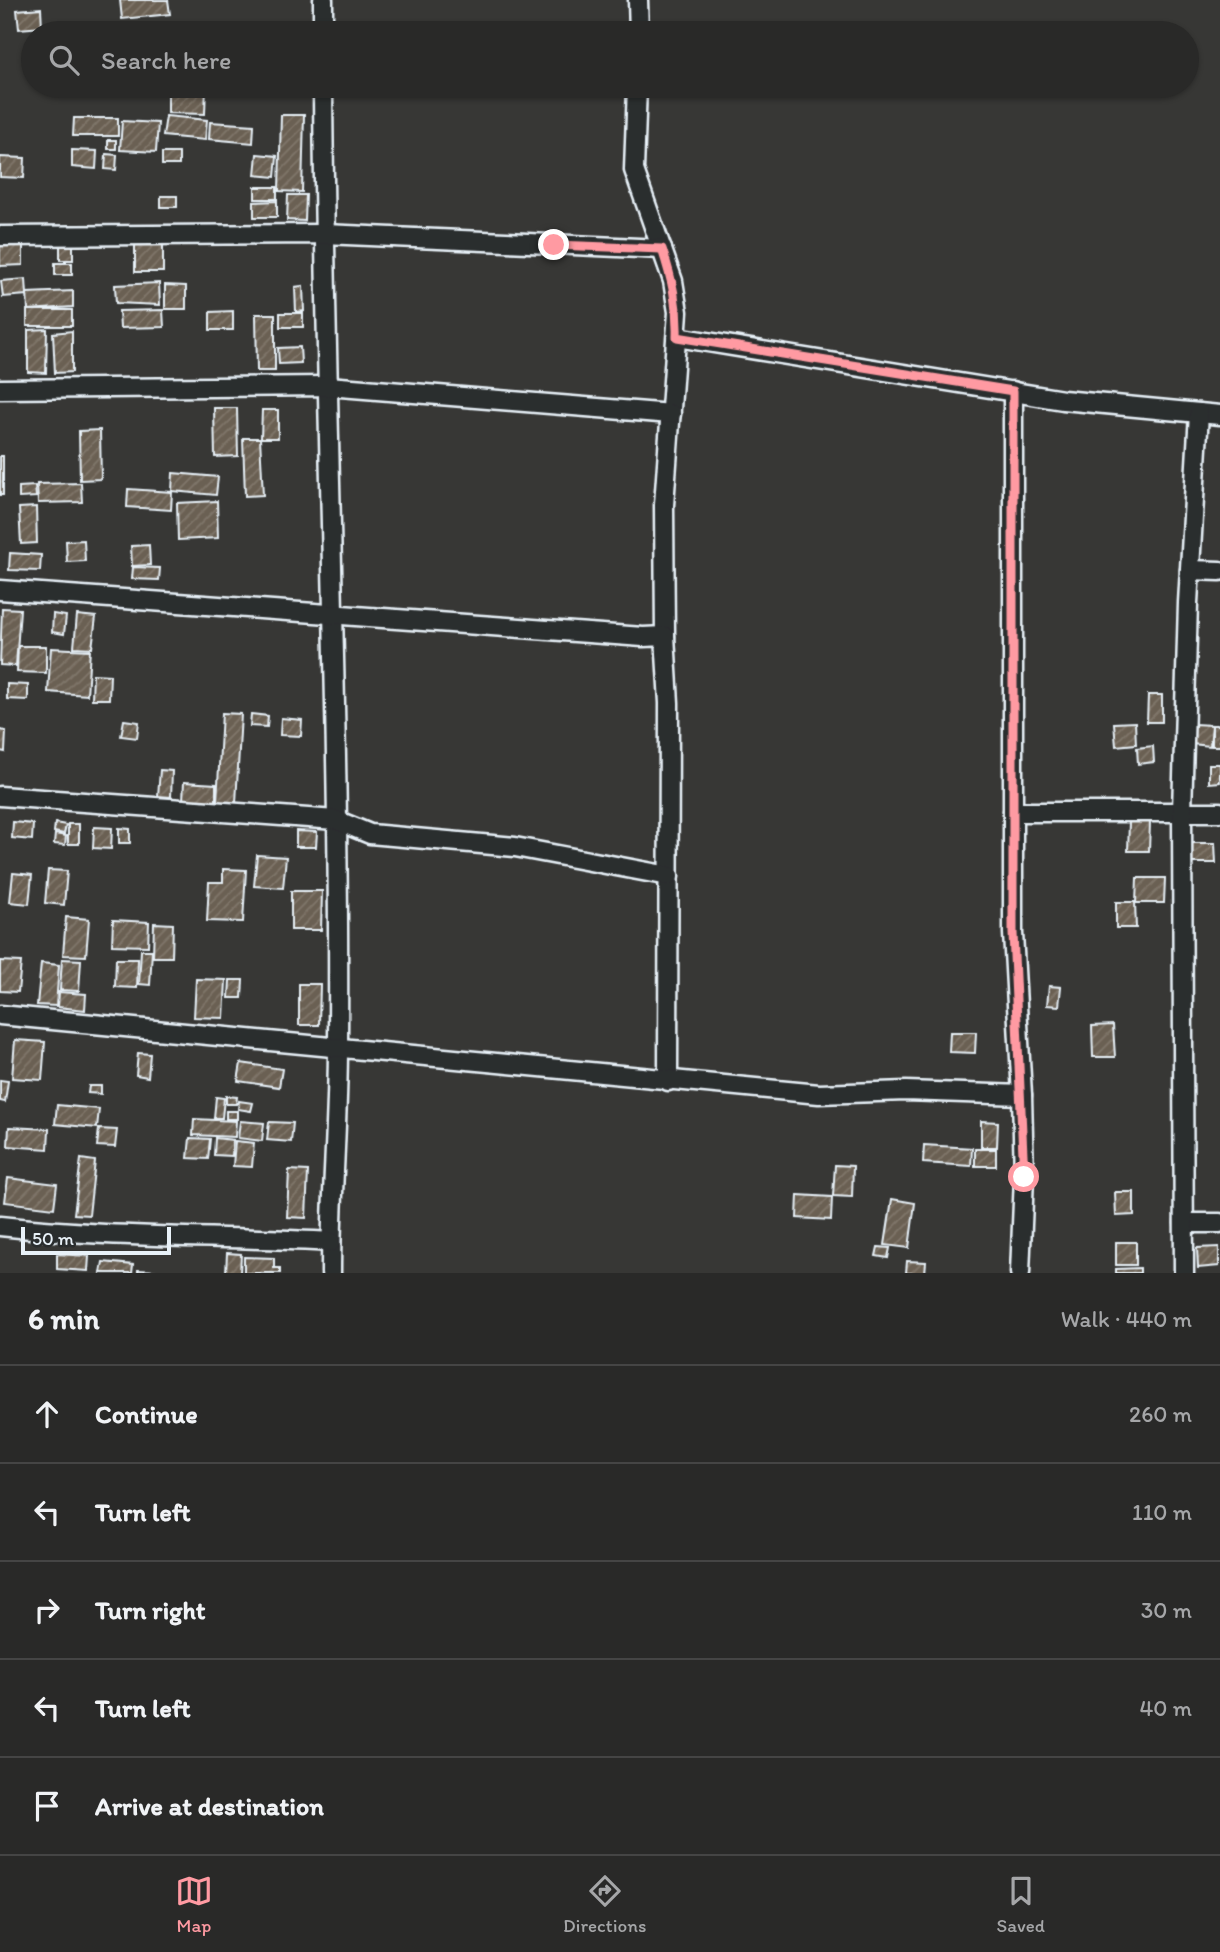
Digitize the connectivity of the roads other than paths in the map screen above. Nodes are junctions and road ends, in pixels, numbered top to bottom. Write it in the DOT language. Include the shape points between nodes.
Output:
graph roads {
  1 [pos="323,0"];
  2 [pos="638,0"];
  3 [pos="323,21"];
  4 [pos="639,21"];
  5 [pos="323,98"];
  6 [pos="637,98"];
  7 [pos="324,234"];
  8 [pos="0,236"];
  9 [pos="662,249"];
  10 [pos="677,337"];
  11 [pos="328,386"];
  12 [pos="0,389"];
  13 [pos="1013,391"];
  14 [pos="1199,413"];
  15 [pos="671,414"];
  16 [pos="1220,415"];
  17 [pos="1190,570"];
  18 [pos="1220,571"];
  19 [pos="0,590"];
  20 [pos="335,615"];
  21 [pos="665,636"];
  22 [pos="0,796"];
  23 [pos="1013,812"];
  24 [pos="1182,812"];
  25 [pos="1220,812"];
  26 [pos="336,820"];
  27 [pos="669,876"];
  28 [pos="0,1015"];
  29 [pos="338,1049"];
  30 [pos="668,1081"];
  31 [pos="1022,1095"];
  32 [pos="1184,1223"];
  33 [pos="1220,1223"];
  34 [pos="0,1226"];
  35 [pos="331,1242"];
  36 [pos="331,1273"];
  37 [pos="341,1273"];
  38 [pos="1020,1273"];
  39 [pos="1184,1273"];
  1 -- 3 [label="street"];
  2 -- 4 [label="street"];
  5 -- 7 [label="street"];
  6 -- 9 [label="street" via="634,170"];
  7 -- 8 [label="street"];
  7 -- 9 [label="street"];
  7 -- 11 [label="street"];
  9 -- 10 [label="street" via="673,281"];
  10 -- 13 [label="street"];
  10 -- 15 [label="street"];
  11 -- 12 [label="street"];
  11 -- 15 [label="street"];
  11 -- 20 [label="street"];
  13 -- 14 [label="street"];
  13 -- 23 [label="street"];
  14 -- 16 [label="street"];
  14 -- 17 [label="street"];
  15 -- 21 [label="street" via="664,505"];
  17 -- 18 [label="street"];
  17 -- 24 [label="street"];
  19 -- 20 [label="street"];
  20 -- 21 [label="street"];
  20 -- 26 [label="street"];
  21 -- 27 [label="street"];
  22 -- 26 [label="street"];
  23 -- 24 [label="street"];
  23 -- 31 [label="street" via="1013,933"];
  24 -- 25 [label="street"];
  24 -- 32 [label="street"];
  26 -- 27 [label="street" via="370,834 515,847"];
  26 -- 29 [label="street"];
  27 -- 30 [label="street"];
  28 -- 29 [label="street"];
  29 -- 30 [label="street"];
  29 -- 35 [label="street"];
  30 -- 31 [label="street" via="819,1094"];
  31 -- 38 [label="street"];
  32 -- 33 [label="street"];
  32 -- 39 [label="street"];
  34 -- 35 [label="street" via="75,1234"];
  35 -- 36 [label="street"];
  36 -- 37 [label="street"];
}
